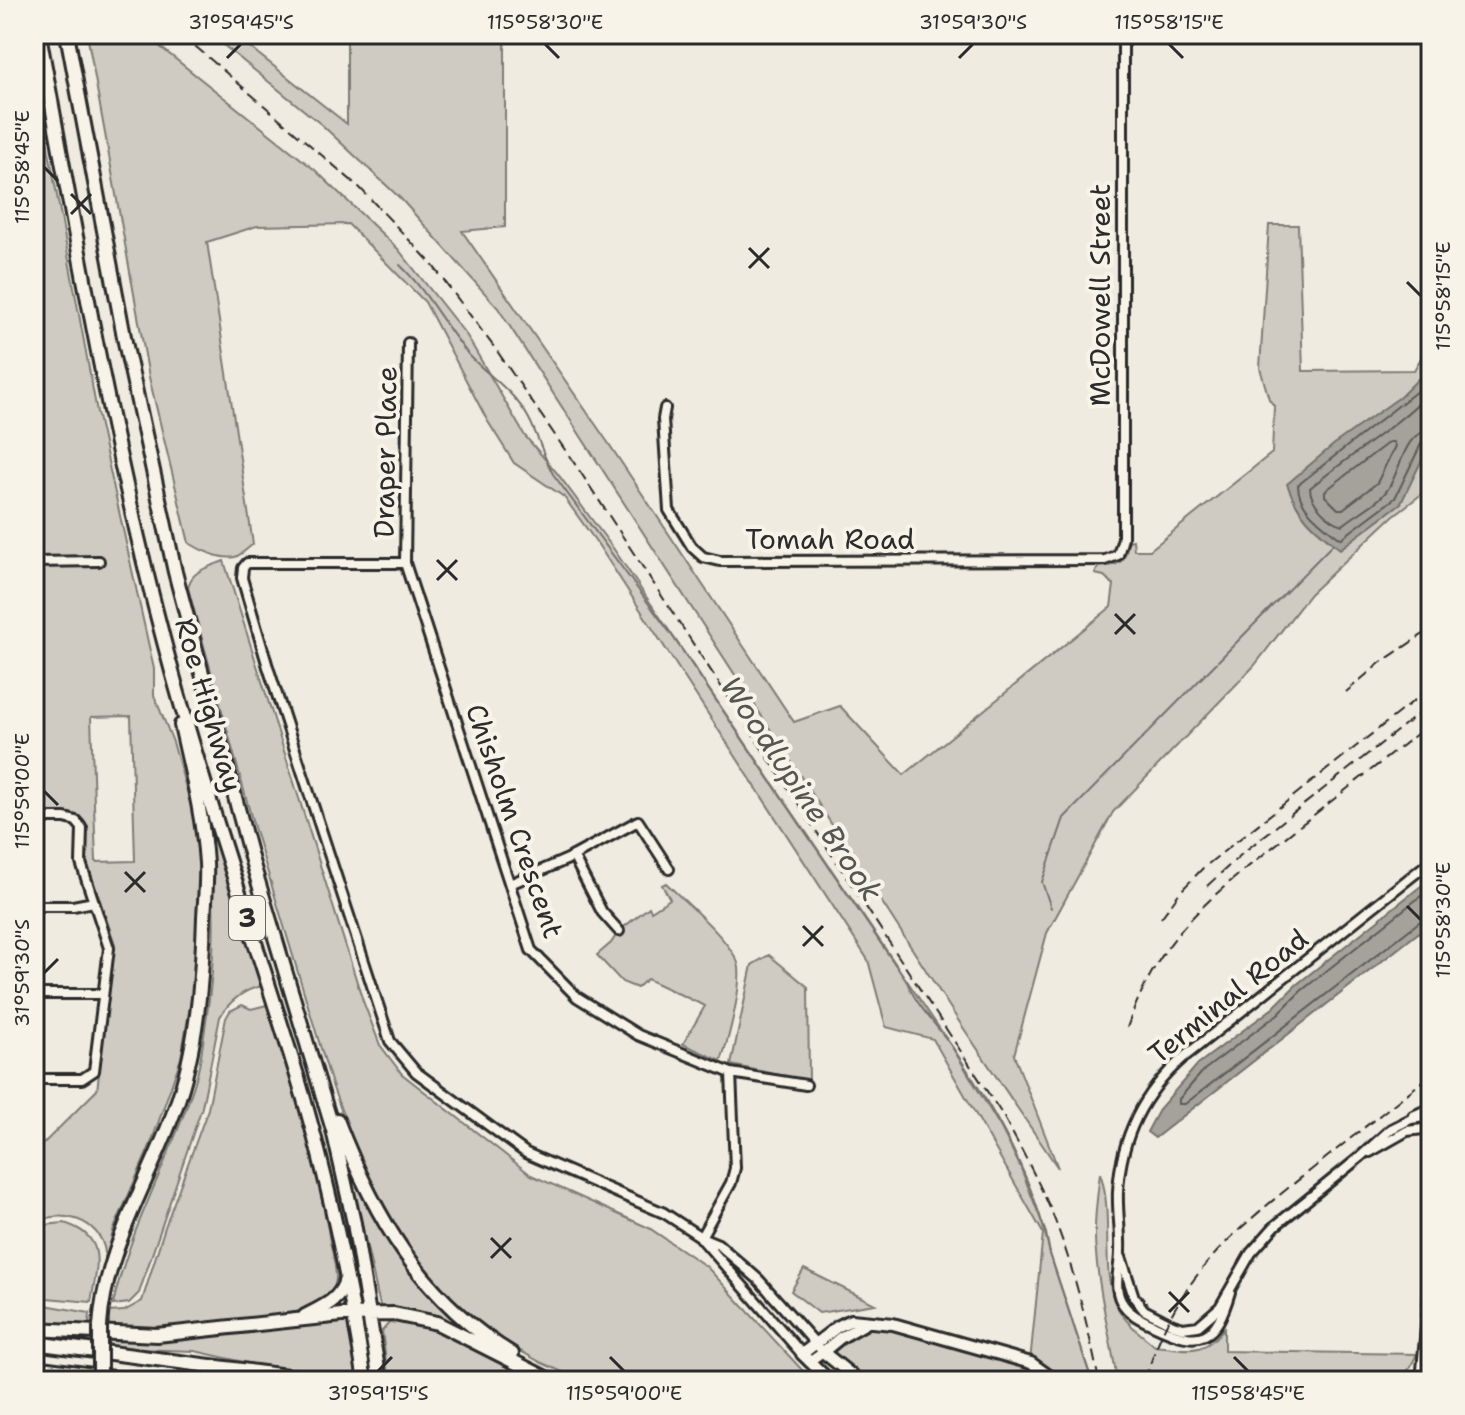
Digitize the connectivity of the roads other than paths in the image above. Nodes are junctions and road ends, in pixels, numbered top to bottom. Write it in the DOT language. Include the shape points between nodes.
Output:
graph roads {
  1 [pos="39,34"];
  2 [pos="67,34"];
  3 [pos="1123,34"];
  4 [pos="408,343"];
  5 [pos="665,408"];
  6 [pos="1118,555"];
  7 [pos="99,561"];
  8 [pos="34,562"];
  9 [pos="405,563"];
  10 [pos="164,644"];
  11 [pos="34,788"];
  12 [pos="36,818"];
  13 [pos="573,856"];
  14 [pos="1431,861"];
  15 [pos="669,869"];
  16 [pos="510,884"];
  17 [pos="94,902"];
  18 [pos="34,906"];
  19 [pos="619,931"];
  20 [pos="34,994"];
  21 [pos="103,994"];
  22 [pos="302,1032"];
  23 [pos="731,1073"];
  24 [pos="34,1079"];
  25 [pos="806,1085"];
  26 [pos="1431,1108"];
  27 [pos="1431,1116"];
  28 [pos="1398,1124"];
  29 [pos="1431,1128"];
  30 [pos="1360,1157"];
  31 [pos="701,1237"];
  32 [pos="347,1278"];
  33 [pos="1431,1283"];
  34 [pos="354,1316"];
  35 [pos="369,1316"];
  36 [pos="299,1319"];
  37 [pos="34,1329"];
  38 [pos="34,1343"];
  39 [pos="819,1348"];
  40 [pos="806,1358"];
  41 [pos="34,1367"];
  42 [pos="1420,1379"];
  43 [pos="100,1381"];
  44 [pos="136,1381"];
  45 [pos="325,1381"];
  46 [pos="365,1381"];
  47 [pos="380,1381"];
  48 [pos="552,1381"];
  49 [pos="559,1381"];
  50 [pos="830,1381"];
  51 [pos="859,1381"];
  52 [pos="1056,1381"];
  1 -- 10 [label="highway, Roe Highway / 3" via="118,446"];
  2 -- 22 [label="highway, Roe Highway / 3" via="172,562"];
  3 -- 6 [label="street, McDowell Street" via="1123,538"];
  4 -- 9 [label="street, Draper Place"];
  5 -- 6 [label="street, Tomah Road" via="669,510 703,557 1105,560"];
  7 -- 8 [label="street"];
  9 -- 16 [label="street, Chisholm Crescent"];
  9 -- 31 [label="street" via="254,562 242,573 390,1041 416,1072 526,1153 664,1213"];
  10 -- 32 [label="highway, Roe Highway / 3" via="299,1083"];
  10 -- 43 [label="highway, bridge" via="206,864 200,987 190,1058 176,1106 104,1290"];
  11 -- 12 [label="street"];
  12 -- 17 [label="street" via="65,818 82,828 81,863"];
  13 -- 15 [label="street" via="638,821"];
  13 -- 16 [label="street"];
  13 -- 19 [label="street" via="602,912"];
  14 -- 30 [label="street, Terminal Road" via="1184,1057 1140,1106 1125,1145 1118,1189 1118,1287 1125,1307 1179,1337 1195,1338 1213,1328 1251,1253 1275,1226"];
  16 -- 23 [label="street, Chisholm Crescent" via="531,950 577,997 638,1035"];
  17 -- 18 [label="street"];
  17 -- 21 [label="street" via="109,948"];
  20 -- 21 [label="street"];
  21 -- 24 [label="street" via="94,1071 82,1079"];
  22 -- 35 [label="highway, Roe Highway / 3" via="333,1130"];
  22 -- 49 [label="highway" via="358,1173 401,1251 464,1319"];
  23 -- 25 [label="street, Chisholm Crescent"];
  23 -- 31 [label="street" via="735,1168"];
  26 -- 28 [label="street"];
  27 -- 28 [label="street, Terminal Road"];
  28 -- 30 [label="street, Terminal Road"];
  29 -- 30 [label="street, Terminal Road" via="1407,1131"];
  31 -- 39 [label="street" via="718,1244 758,1279"];
  31 -- 40 [label="street"];
  32 -- 34 [label="highway, Roe Highway / 3"];
  32 -- 36 [label="highway" via="335,1299"];
  33 -- 42 [label="main road"];
  34 -- 35 [label="highway"];
  34 -- 36 [label="highway"];
  34 -- 46 [label="highway, Roe Highway / 3"];
  35 -- 47 [label="highway, Roe Highway / 3"];
  35 -- 48 [label="highway" via="394,1314 437,1323"];
  36 -- 37 [label="highway" via="157,1335"];
  38 -- 45 [label="highway"];
  39 -- 40 [label="main road"];
  39 -- 51 [label="main road"];
  39 -- 52 [label="main road" via="868,1322 893,1324 1031,1363"];
  40 -- 50 [label="main road"];
  41 -- 44 [label="highway"];
}
